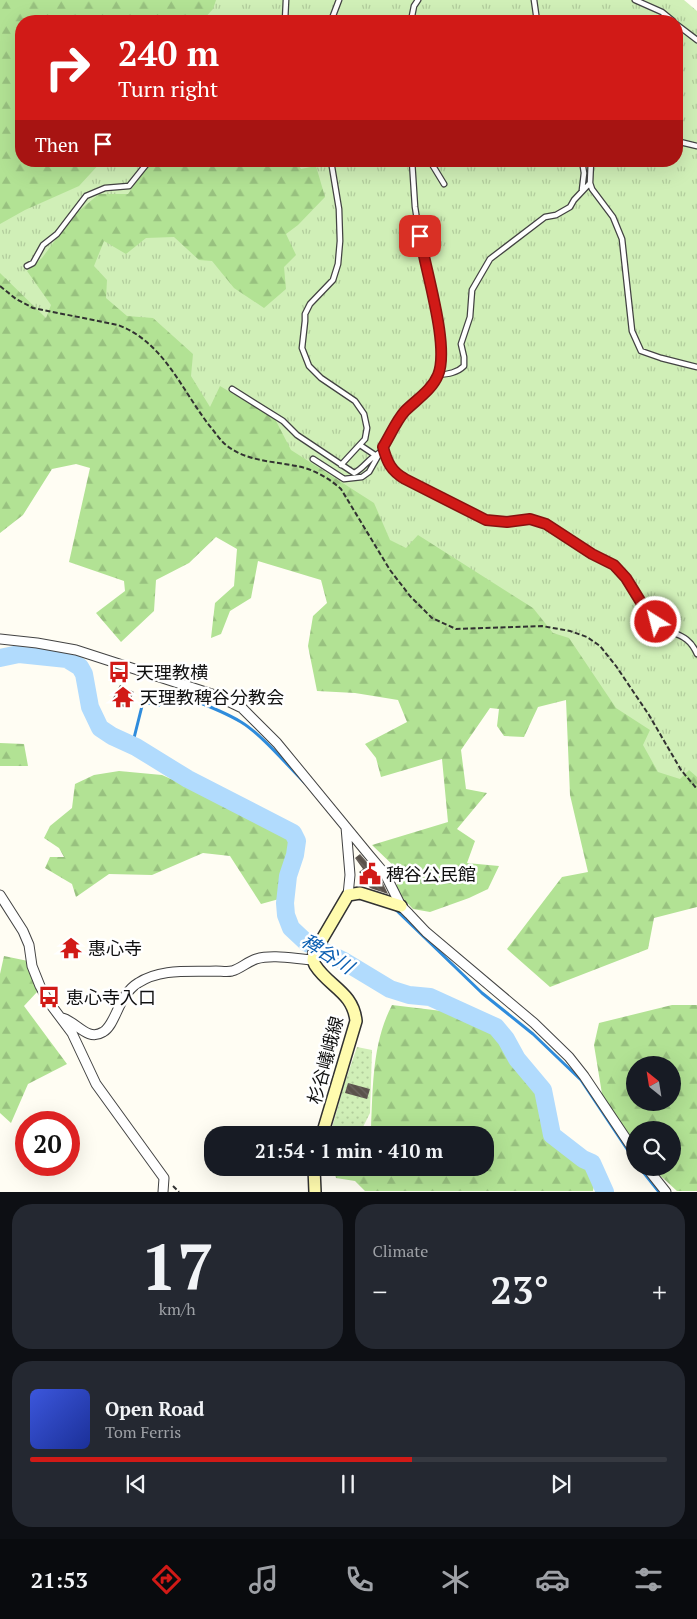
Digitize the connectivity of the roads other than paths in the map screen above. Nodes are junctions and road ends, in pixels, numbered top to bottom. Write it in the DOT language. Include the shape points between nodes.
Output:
graph roads {
  1 [pos="286,0"];
  2 [pos="339,0"];
  3 [pos="418,0"];
  4 [pos="534,0"];
  5 [pos="635,0"];
  6 [pos="285,15"];
  7 [pos="333,15"];
  8 [pos="412,15"];
  9 [pos="536,15"];
  10 [pos="666,15"];
  11 [pos="683,29"];
  12 [pos="697,40"];
  13 [pos="683,143"];
  14 [pos="697,146"];
  15 [pos="144,167"];
  16 [pos="332,167"];
  17 [pos="413,167"];
  18 [pos="434,167"];
  19 [pos="583,167"];
  20 [pos="591,167"];
  21 [pos="590,183"];
  22 [pos="444,184"];
  23 [pos="582,190"];
  24 [pos="27,266"];
  25 [pos="697,367"];
  26 [pos="438,375"];
  27 [pos="232,389"];
  28 [pos="360,445"];
  29 [pos="382,450"];
  30 [pos="375,455"];
  31 [pos="312,459"];
  32 [pos="341,464"];
  33 [pos="0,639"];
  34 [pos="697,654"];
  35 [pos="346,827"];
  36 [pos="0,895"];
  37 [pos="348,895"];
  38 [pos="401,906"];
  39 [pos="313,956"];
  40 [pos="60,1017"];
  41 [pos="325,1126"];
  42 [pos="626,1139"];
  43 [pos="315,1176"];
  44 [pos="653,1176"];
  45 [pos="163,1192"];
  46 [pos="316,1192"];
  47 [pos="666,1192"];
  1 -- 6 [label="lane"];
  2 -- 7 [label="lane"];
  3 -- 8 [label="lane"];
  4 -- 9 [label="lane"];
  5 -- 10 [label="lane"];
  11 -- 12 [label="lane"];
  13 -- 14 [label="lane"];
  15 -- 24 [label="lane" via="129,186 106,188 86,196 57,234 44,245 33,263"];
  16 -- 28 [label="lane" via="339,209 338,264 333,280 304,314 302,348 309,366 321,378 355,400 364,414 367,428"];
  17 -- 26 [label="lane" via="418,224 442,351"];
  18 -- 22 [label="lane"];
  19 -- 23 [label="lane"];
  20 -- 21 [label="lane"];
  21 -- 23 [label="lane"];
  21 -- 25 [label="lane" via="613,217 622,238 632,331 642,350"];
  23 -- 26 [label="lane" via="570,206 540,220 490,259 472,290 470,317 461,344 464,366 449,374"];
  26 -- 29 [label="lane" via="404,412"];
  27 -- 32 [label="lane" via="283,421 297,435"];
  28 -- 30 [label="lane"];
  28 -- 32 [label="lane"];
  29 -- 30 [label="lane"];
  29 -- 31 [label="lane" via="369,472 362,477 344,480"];
  29 -- 34 [label="lane" via="395,473 465,510 486,520 530,519 546,524 614,565 656,622 685,637"];
  30 -- 32 [label="lane" via="354,473"];
  33 -- 35 [label="street" via="76,650 215,695 242,708 277,743"];
  35 -- 37 [label="street" via="350,875"];
  35 -- 38 [label="street" via="385,874"];
  36 -- 40 [label="street" via="23,931 40,986"];
  37 -- 38 [label="main road" via="360,893"];
  37 -- 39 [label="main road"];
  38 -- 42 [label="street" via="426,932 534,1023 569,1057"];
  39 -- 40 [label="street" via="270,956 255,959 232,971 166,972 151,976 124,994 103,1033 91,1034"];
  39 -- 41 [label="main road, 杉谷嶬峨線" via="318,970 349,999 356,1021"];
  40 -- 45 [label="street" via="72,1033 96,1084 164,1178"];
  43 -- 46 [label="main road"];
  44 -- 47 [label="street"];
}
